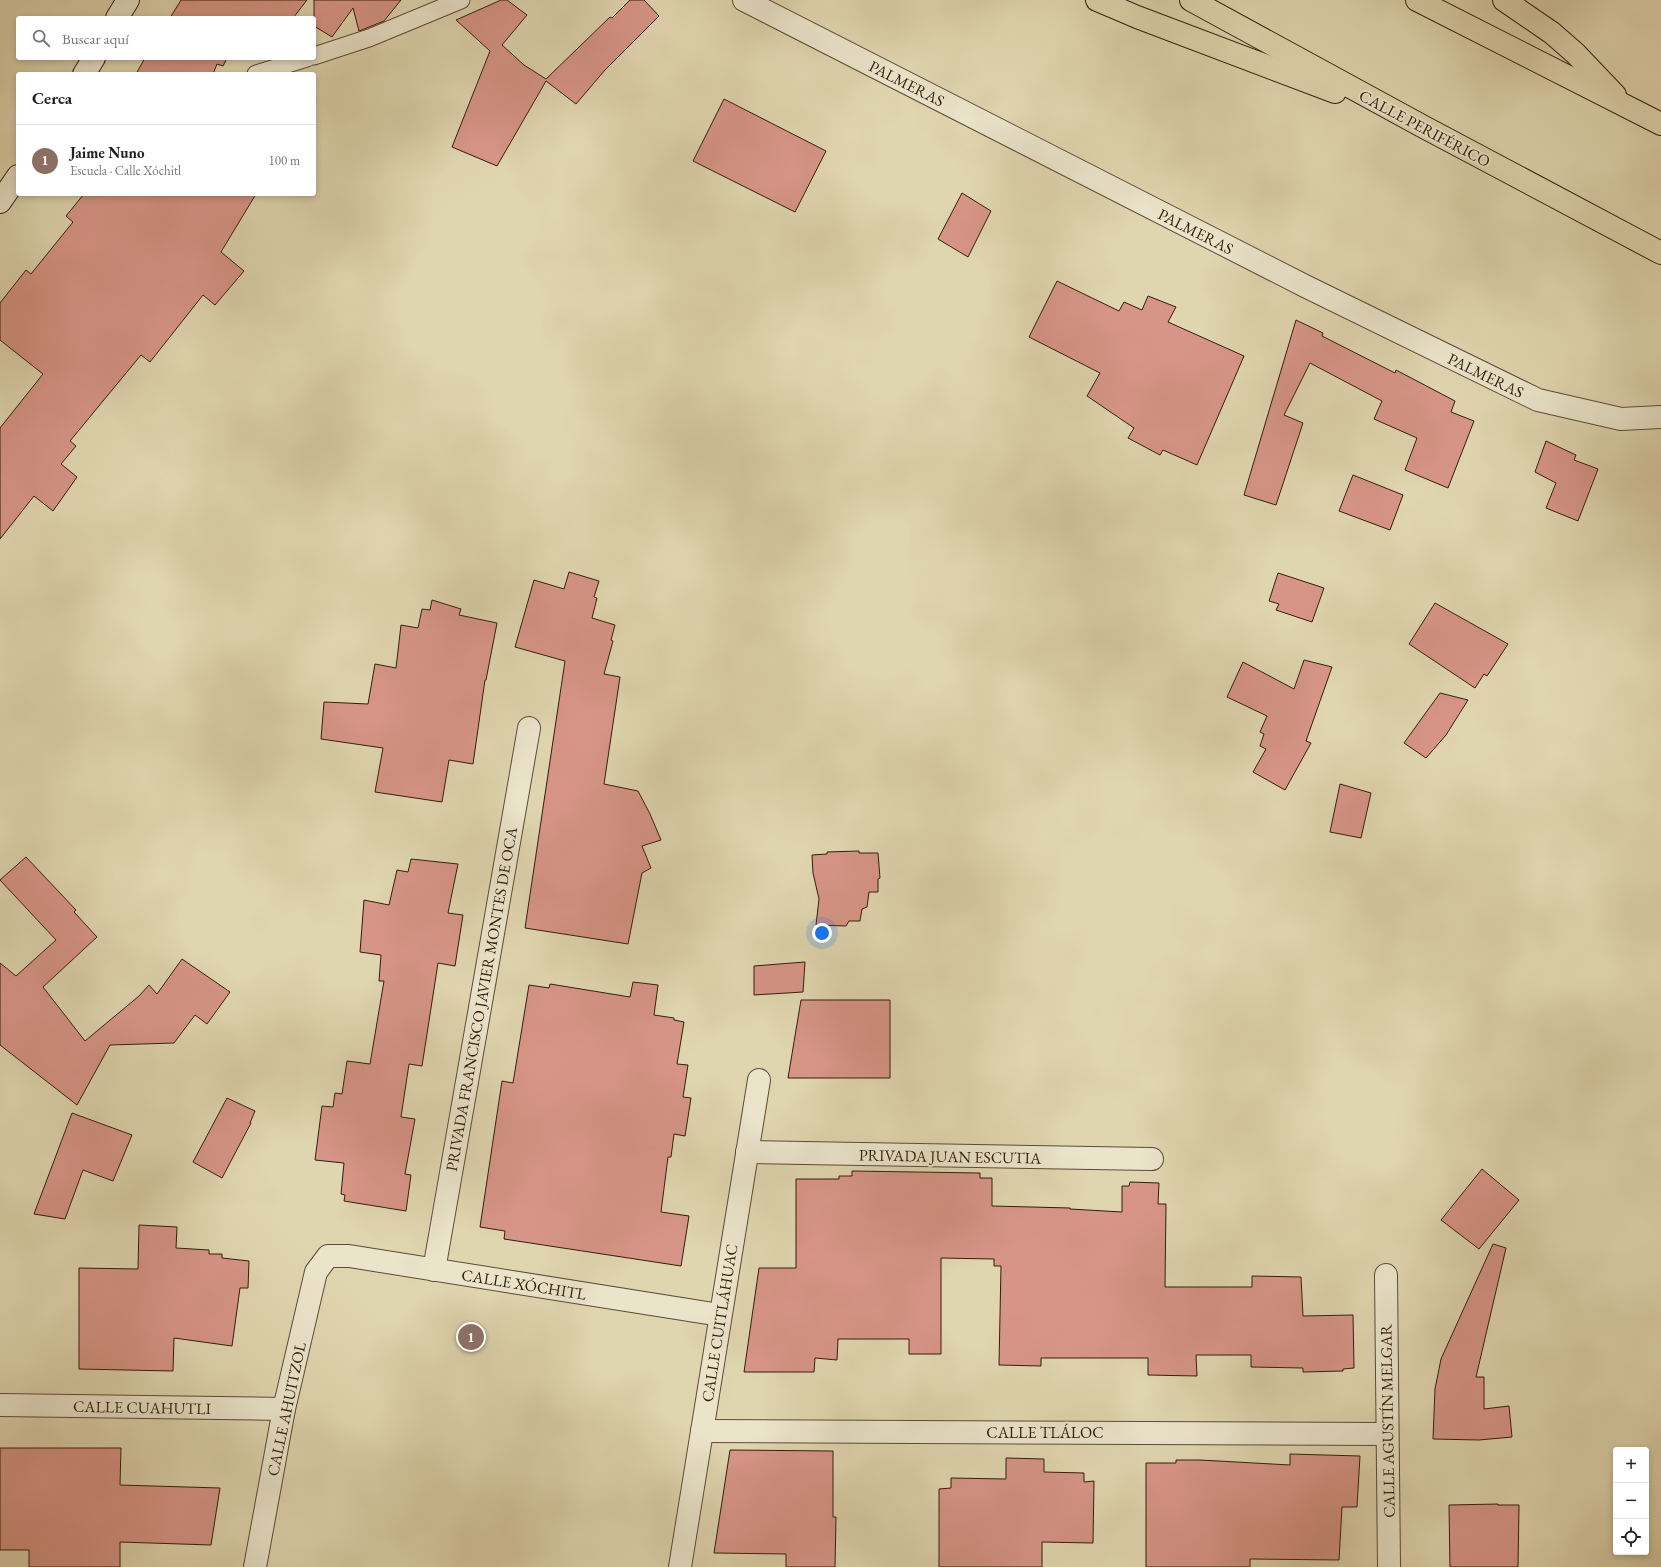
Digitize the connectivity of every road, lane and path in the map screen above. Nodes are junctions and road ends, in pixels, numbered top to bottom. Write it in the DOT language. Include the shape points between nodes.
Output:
graph roads {
  1 [pos="128,0"];
  2 [pos="461,0"];
  3 [pos="744,0"];
  4 [pos="1097,0"];
  5 [pos="1191,0"];
  6 [pos="1417,0"];
  7 [pos="1504,0"];
  8 [pos="118,16"];
  9 [pos="316,55"];
  10 [pos="93,60"];
  11 [pos="301,60"];
  12 [pos="85,72"];
  13 [pos="262,72"];
  14 [pos="1627,108"];
  15 [pos="1661,124"];
  16 [pos="1422,126"];
  17 [pos="16,179"];
  18 [pos="0,202"];
  19 [pos="1661,253"];
  20 [pos="1661,417"];
  21 [pos="529,728"];
  22 [pos="759,1080"];
  23 [pos="747,1152"];
  24 [pos="1152,1159"];
  25 [pos="328,1256"];
  26 [pos="434,1270"];
  27 [pos="1386,1275"];
  28 [pos="720,1315"];
  29 [pos="0,1405"];
  30 [pos="284,1409"];
  31 [pos="702,1431"];
  32 [pos="1387,1434"];
  33 [pos="255,1567"];
  34 [pos="680,1567"];
  35 [pos="1389,1567"];
  1 -- 8 [label="street"];
  2 -- 9 [label="lane" via="369,38"];
  3 -- 20 [label="street, PALMERAS" via="1307,287 1538,400 1620,419"];
  4 -- 16 [label="highway"];
  5 -- 16 [label="highway, CALLE PERIFÉRICO"];
  6 -- 14 [label="highway"];
  7 -- 14 [label="highway" via="1552,33 1575,53"];
  10 -- 12 [label="street"];
  11 -- 13 [label="lane"];
  14 -- 15 [label="highway"];
  16 -- 19 [label="highway, CALLE PERIFÉRICO"];
  17 -- 18 [label="street"];
  21 -- 26 [label="street, PRIVADA FRANCISCO JAVIER MONTES DE OCA"];
  22 -- 23 [label="street, CALLE CUITLÁHUAC"];
  23 -- 24 [label="street, PRIVADA JUAN ESCUTIA"];
  23 -- 28 [label="street, CALLE CUITLÁHUAC"];
  25 -- 26 [label="street, CALLE XÓCHITL" via="350,1256"];
  25 -- 30 [label="street, CALLE AHUITZOL" via="316,1272"];
  26 -- 28 [label="street, CALLE XÓCHITL"];
  27 -- 32 [label="street, CALLE AGUSTÍN MELGAR"];
  28 -- 31 [label="street, CALLE CUITLÁHUAC"];
  29 -- 30 [label="street, CALLE CUAHUTLI"];
  30 -- 33 [label="street, CALLE AHUITZOL"];
  31 -- 32 [label="street, CALLE TLÁLOC"];
  31 -- 34 [label="street, CALLE CUITLÁHUAC"];
  32 -- 35 [label="street, CALLE AGUSTÍN MELGAR"];
}
